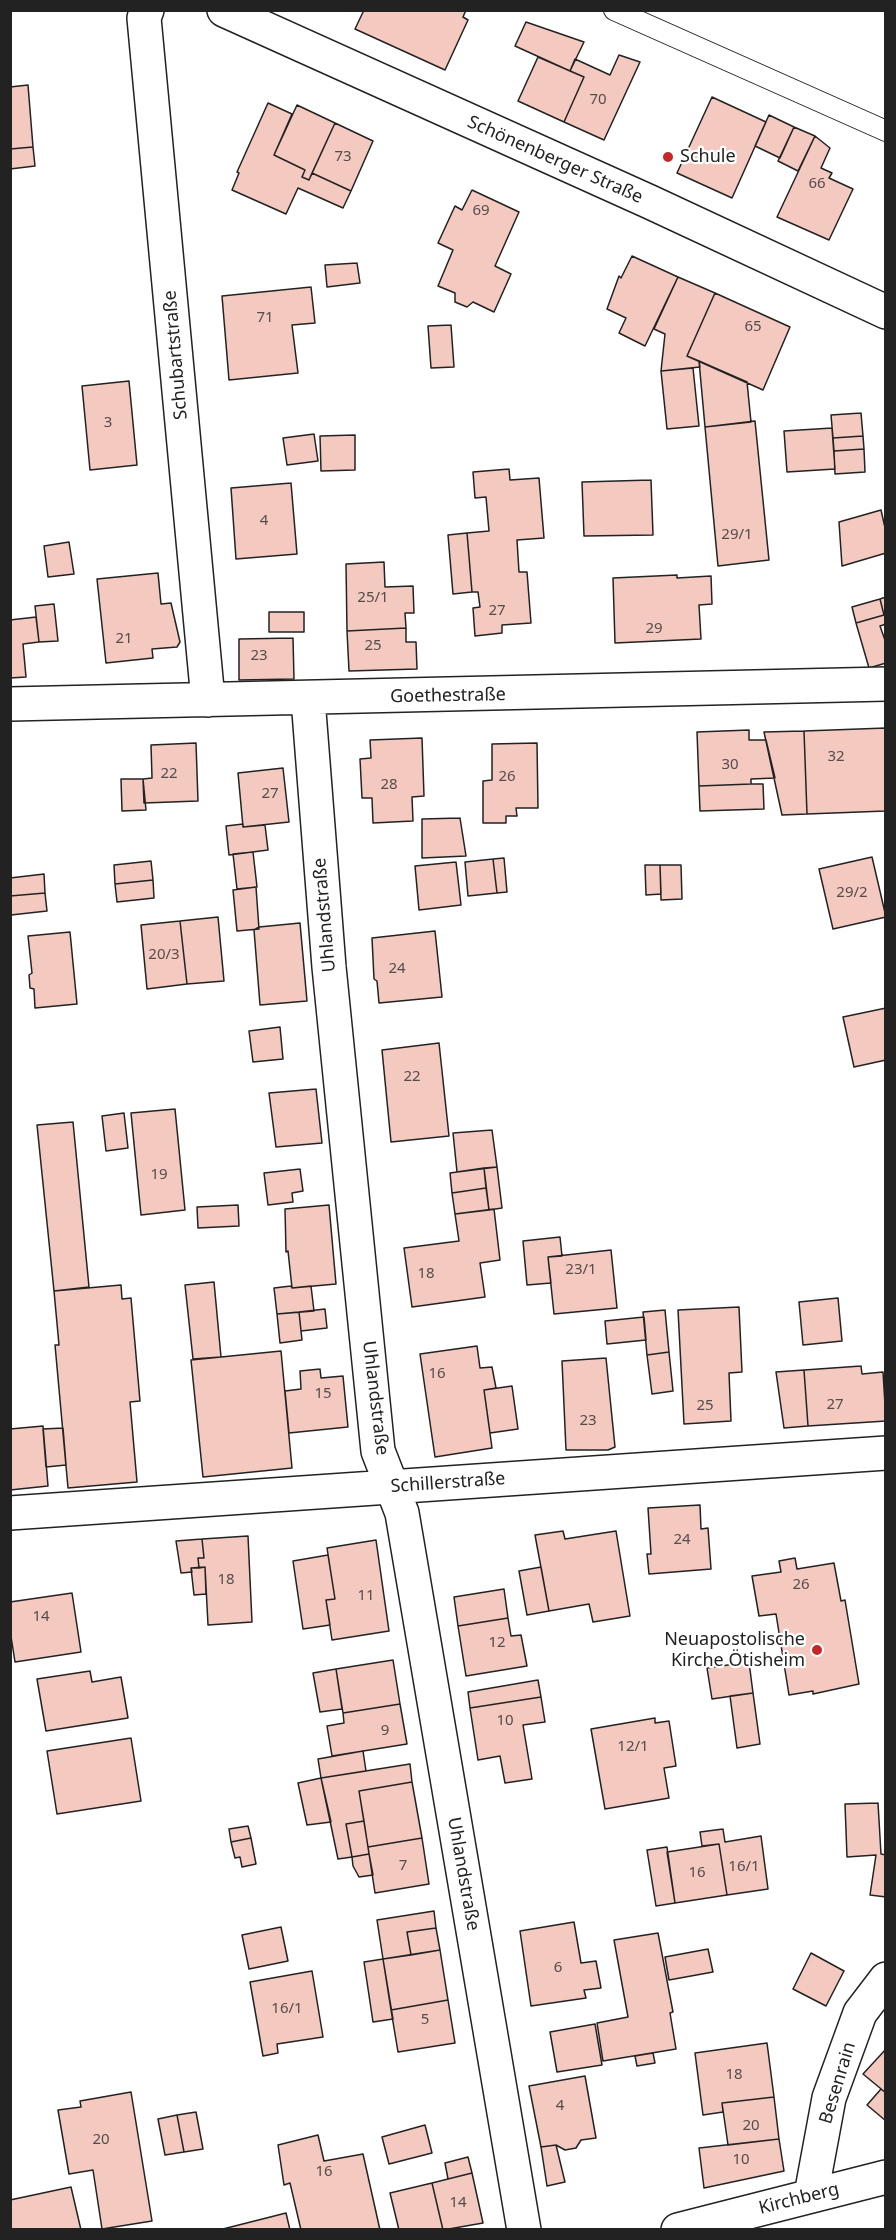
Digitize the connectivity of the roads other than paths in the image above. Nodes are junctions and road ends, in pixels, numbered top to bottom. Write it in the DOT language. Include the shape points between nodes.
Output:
graph roads {
  1 [pos="147,10"];
  2 [pos="224,10"];
  3 [pos="614,10"];
  4 [pos="885,131"];
  5 [pos="885,312"];
  6 [pos="885,684"];
  7 [pos="308,699"];
  8 [pos="208,700"];
  9 [pos="10,704"];
  10 [pos="885,1453"];
  11 [pos="392,1487"];
  12 [pos="10,1512"];
  13 [pos="885,1980"];
  14 [pos="885,2177"];
  15 [pos="811,2195"];
  16 [pos="689,2228"];
  17 [pos="524,2229"];
  1 -- 8 [label="street, Schubartstraße" via="144,18"];
  2 -- 5 [label="street, Schönenberger Straße"];
  3 -- 4 [label="lane"];
  6 -- 7 [label="street, Goethestraße"];
  7 -- 8 [label="street, Goethestraße"];
  7 -- 11 [label="street, Uhlandstraße" via="329,968 378,1451"];
  8 -- 9 [label="street, Goethestraße"];
  10 -- 11 [label="street, Schillerstraße"];
  11 -- 12 [label="street, Schillerstraße"];
  11 -- 17 [label="street, Uhlandstraße" via="402,1513"];
  13 -- 15 [label="street, Besenrain" via="860,2013 829,2098"];
  14 -- 15 [label="street, Kirchberg"];
  15 -- 16 [label="street, Kirchberg"];
}
